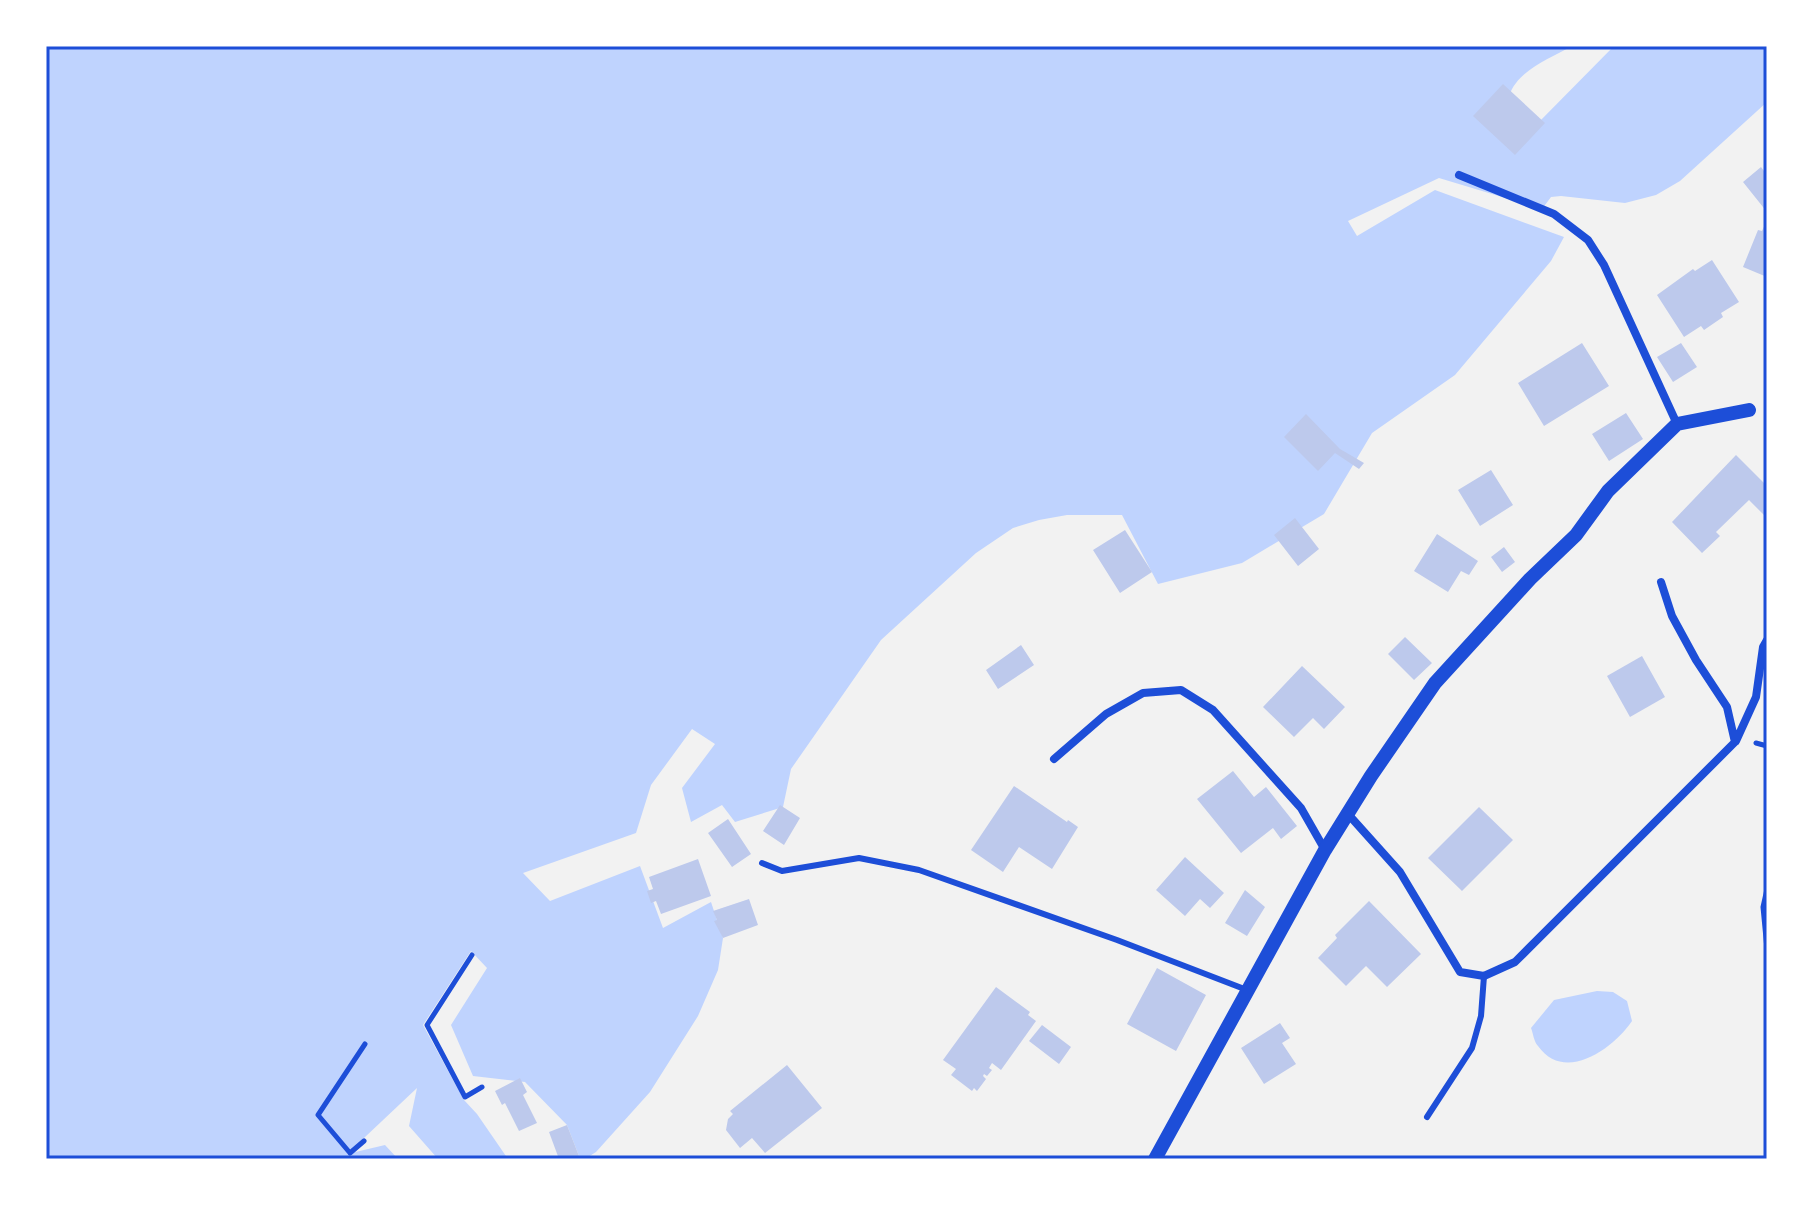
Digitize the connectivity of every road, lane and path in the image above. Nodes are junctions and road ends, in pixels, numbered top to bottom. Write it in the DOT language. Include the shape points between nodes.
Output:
graph roads {
  1 [pos="1459,175"];
  2 [pos="1749,410"];
  3 [pos="1677,424"];
  4 [pos="1661,582"];
  5 [pos="1767,640"];
  6 [pos="1735,742"];
  7 [pos="1054,759"];
  8 [pos="1348,814"];
  9 [pos="1325,850"];
  10 [pos="762,863"];
  11 [pos="1767,889"];
  12 [pos="1767,949"];
  13 [pos="472,955"];
  14 [pos="1484,976"];
  15 [pos="1247,990"];
  16 [pos="365,1044"];
  17 [pos="482,1087"];
  18 [pos="1427,1117"];
  19 [pos="364,1141"];
  20 [pos="1155,1159"];
  1 -- 3 [label="street" via="1554,214 1588,240"];
  2 -- 3 [label="street"];
  3 -- 8 [label="street" via="1608,491 1576,535 1435,683"];
  4 -- 6 [label="street" via="1672,616 1727,707"];
  5 -- 6 [label="street" via="1756,697"];
  6 -- 14 [label="street" via="1515,962"];
  7 -- 9 [label="street" via="1106,714 1143,693 1181,690 1213,710 1301,808"];
  8 -- 9 [label="street"];
  8 -- 14 [label="street" via="1400,872 1460,972"];
  9 -- 15 [label="street"];
  10 -- 15 [label="lane" via="782,871 859,858 919,870"];
  11 -- 12 [label="path"];
  13 -- 17 [label="path" via="427,1025 465,1097"];
  14 -- 18 [label="lane" via="1472,1048"];
  15 -- 20 [label="street"];
  16 -- 19 [label="path" via="318,1115 350,1153"];
}
